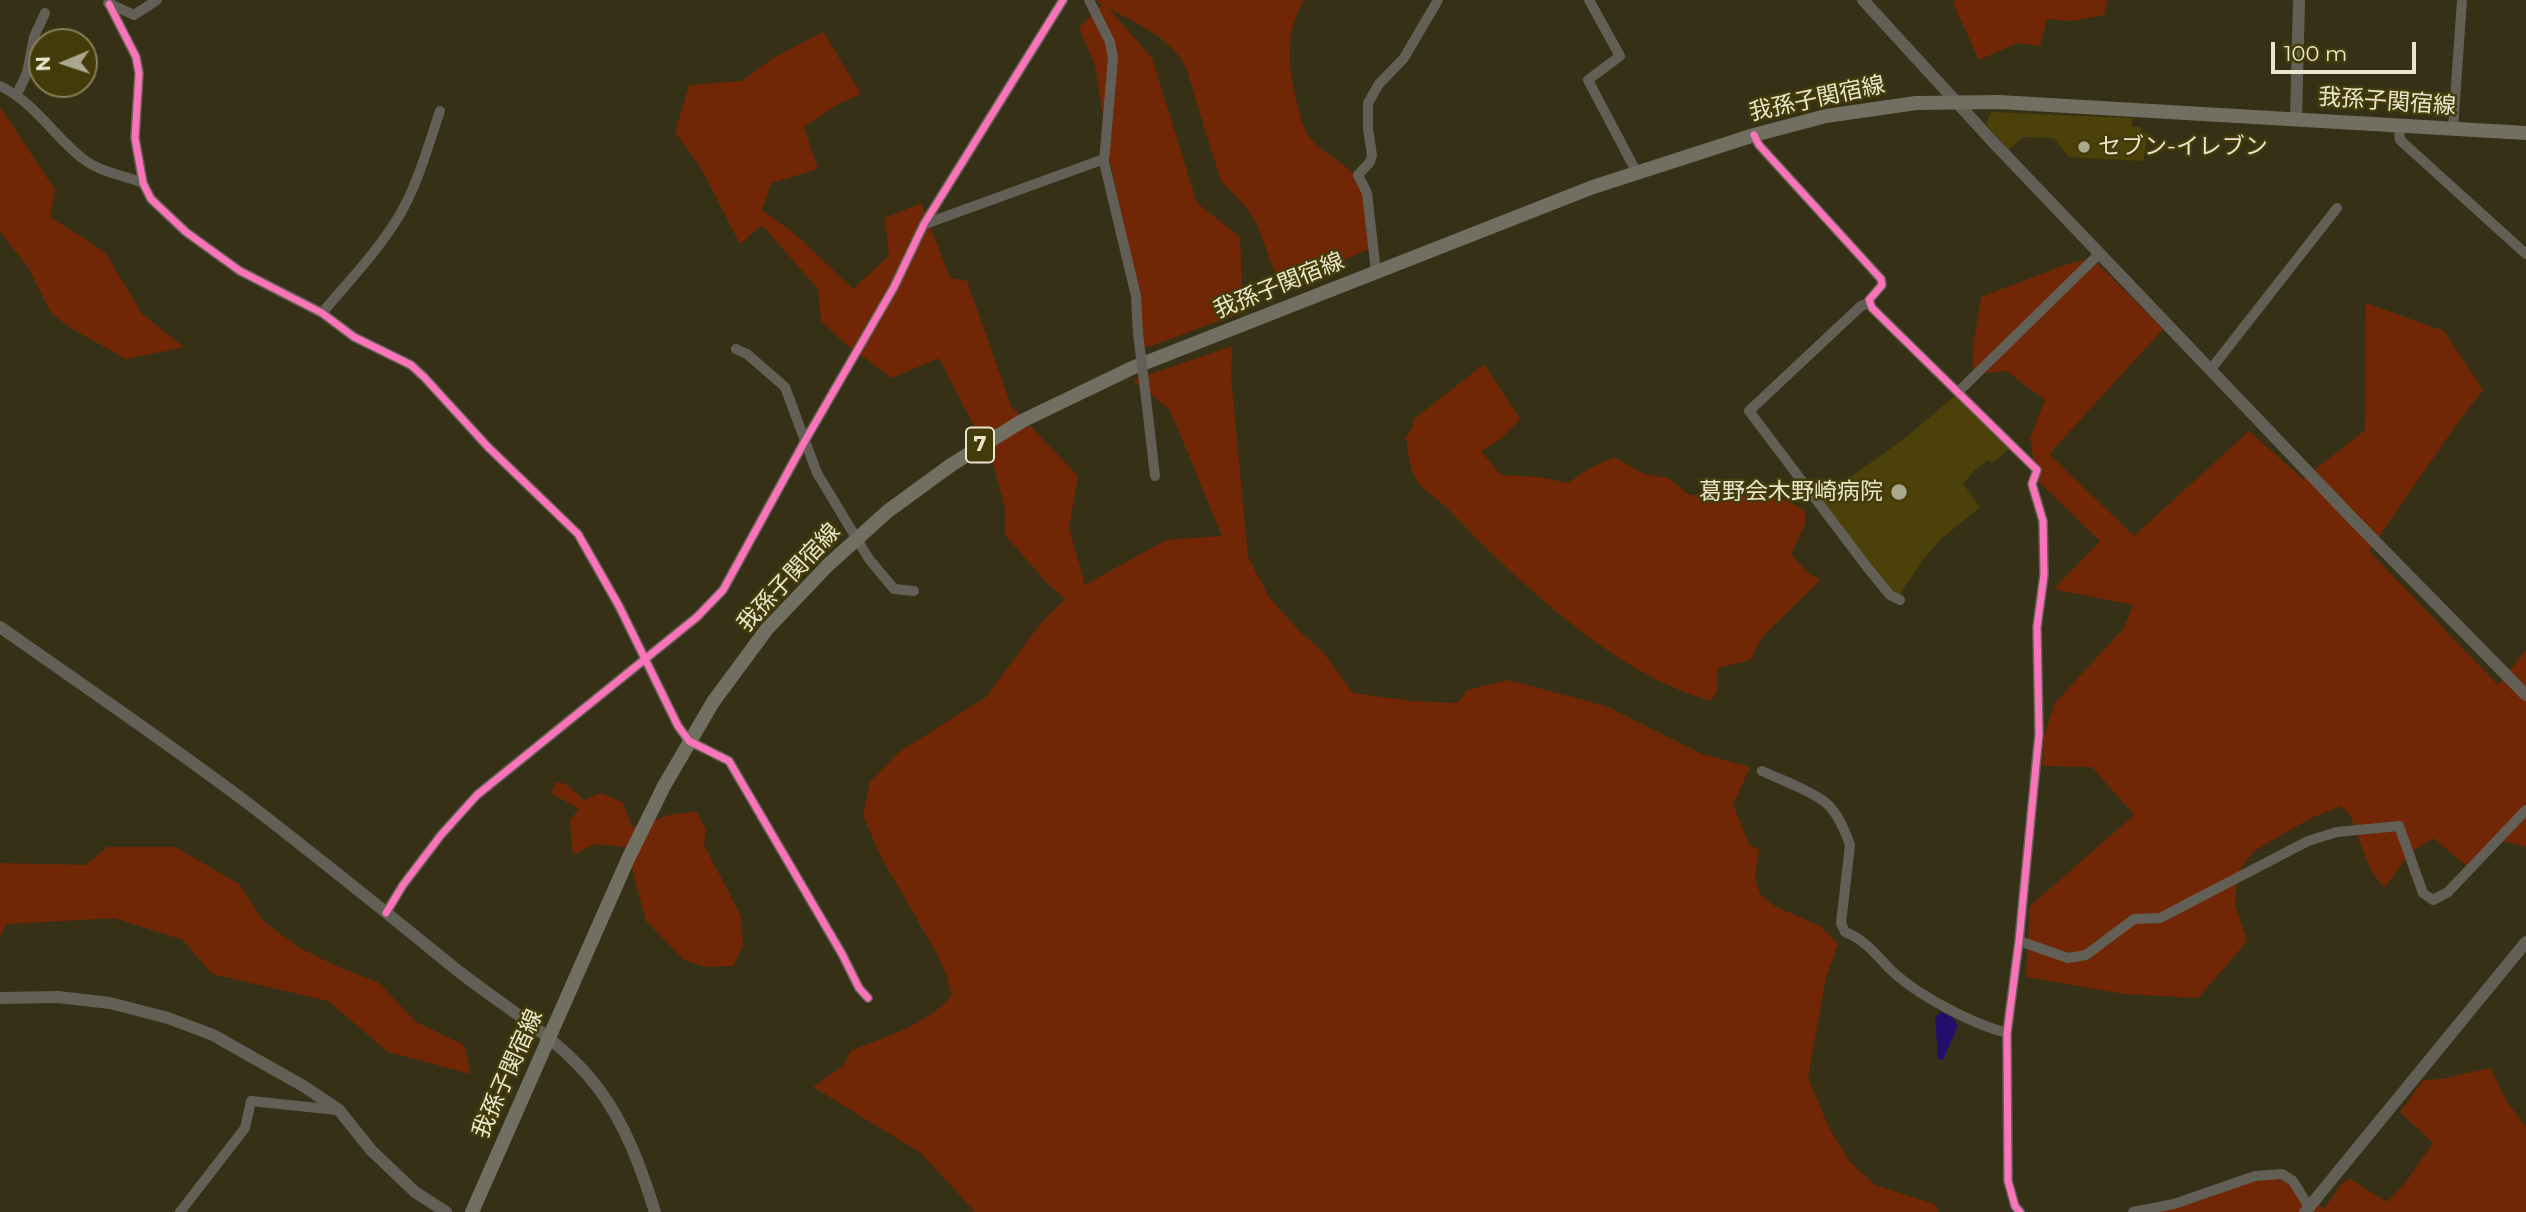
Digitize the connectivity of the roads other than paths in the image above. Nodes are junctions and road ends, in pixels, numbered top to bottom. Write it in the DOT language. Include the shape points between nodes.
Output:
graph roads {
  1 [pos="157,0"];
  2 [pos="1063,0"];
  3 [pos="1089,0"];
  4 [pos="1438,0"];
  5 [pos="1589,0"];
  6 [pos="1863,0"];
  7 [pos="2299,0"];
  8 [pos="2462,0"];
  9 [pos="107,2"];
  10 [pos="45,13"];
  11 [pos="0,86"];
  12 [pos="17,93"];
  13 [pos="1955,101"];
  14 [pos="440,111"];
  15 [pos="2296,119"];
  16 [pos="2399,127"];
  17 [pos="2453,129"];
  18 [pos="2526,133"];
  19 [pos="1754,135"];
  20 [pos="1104,159"];
  21 [pos="1637,173"];
  22 [pos="142,183"];
  23 [pos="2337,208"];
  24 [pos="924,224"];
  25 [pos="2100,253"];
  26 [pos="2526,254"];
  27 [pos="1376,272"];
  28 [pos="1869,303"];
  29 [pos="322,313"];
  30 [pos="736,349"];
  31 [pos="2211,369"];
  32 [pos="1958,392"];
  33 [pos="806,439"];
  34 [pos="1155,476"];
  35 [pos="858,537"];
  36 [pos="914,590"];
  37 [pos="1900,600"];
  38 [pos="0,627"];
  39 [pos="644,660"];
  40 [pos="2526,695"];
  41 [pos="689,741"];
  42 [pos="1762,771"];
  43 [pos="2526,810"];
  44 [pos="386,913"];
  45 [pos="2019,941"];
  46 [pos="2526,942"];
  47 [pos="868,998"];
  48 [pos="0,999"];
  49 [pos="2007,1033"];
  50 [pos="549,1038"];
  51 [pos="339,1110"];
  52 [pos="2307,1210"];
  53 [pos="180,1212"];
  54 [pos="446,1212"];
  55 [pos="472,1212"];
  56 [pos="654,1212"];
  57 [pos="2020,1212"];
  58 [pos="2133,1212"];
  1 -- 9 [label="street" via="134,15"];
  2 -- 24 [label="street"];
  3 -- 20 [label="street" via="1113,58"];
  4 -- 27 [label="street" via="1404,58 1368,103 1372,155 1358,175 1367,193"];
  5 -- 21 [label="street" via="1620,56 1588,80"];
  6 -- 13 [label="street"];
  7 -- 15 [label="street"];
  8 -- 17 [label="street"];
  9 -- 22 [label="street" via="136,57 135,138"];
  10 -- 12 [label="street"];
  11 -- 12 [label="street"];
  12 -- 22 [label="street" via="82,159"];
  13 -- 15 [label="main road, 我孫子関宿線 / 7"];
  13 -- 19 [label="main road, 我孫子関宿線 / 7" via="1854,110"];
  13 -- 25 [label="street"];
  14 -- 29 [label="street" via="399,216"];
  15 -- 16 [label="main road, 我孫子関宿線 / 7"];
  16 -- 17 [label="main road, 我孫子関宿線 / 7"];
  16 -- 26 [label="street" via="2400,140"];
  17 -- 18 [label="main road, 我孫子関宿線 / 7"];
  19 -- 21 [label="main road, 我孫子関宿線 / 7"];
  19 -- 28 [label="street" via="1881,279 1882,285"];
  20 -- 24 [label="street"];
  20 -- 34 [label="street, bridge" via="1136,296"];
  21 -- 27 [label="main road, 我孫子関宿線 / 7"];
  22 -- 29 [label="street" via="150,199 197,240 240,271"];
  23 -- 31 [label="street"];
  24 -- 33 [label="street" via="894,286"];
  25 -- 31 [label="street"];
  25 -- 32 [label="street"];
  27 -- 35 [label="main road, 我孫子関宿線 / 7" via="1132,368 1056,403 981,445"];
  28 -- 32 [label="street"];
  28 -- 37 [label="street" via="1749,411 1867,567 1890,595"];
  29 -- 39 [label="street" via="354,337 411,365 578,534"];
  30 -- 33 [label="street" via="785,387"];
  31 -- 40 [label="street"];
  32 -- 45 [label="street" via="2037,470 2032,484 2043,521 2044,575 2037,627 2039,734"];
  33 -- 35 [label="street" via="817,473"];
  33 -- 39 [label="street" via="723,590"];
  35 -- 36 [label="street" via="894,589"];
  35 -- 41 [label="main road, 我孫子関宿線 / 7" via="767,629"];
  38 -- 44 [label="street" via="252,807"];
  39 -- 41 [label="street"];
  39 -- 44 [label="street" via="477,795 402,885"];
  41 -- 47 [label="street" via="729,761"];
  41 -- 50 [label="main road, 我孫子関宿線 / 7" via="628,859"];
  42 -- 49 [label="street" via="1825,802 1846,833 1850,845 1841,923 1845,932 1858,937 1919,990 1972,1021"];
  43 -- 45 [label="street" via="2448,892 2432,900 2423,893 2399,826 2371,828 2308,841 2160,918 2134,919 2085,955 2068,958"];
  44 -- 50 [label="street"];
  45 -- 49 [label="street"];
  46 -- 52 [label="street"];
  48 -- 51 [label="street" via="58,997 110,1003 169,1018 213,1035"];
  49 -- 57 [label="street" via="2008,1181"];
  50 -- 55 [label="main road, 我孫子関宿線 / 7"];
  50 -- 56 [label="street" via="597,1086 613,1109 639,1163"];
  51 -- 53 [label="street" via="251,1101 245,1128"];
  51 -- 54 [label="street" via="415,1192"];
  52 -- 58 [label="street" via="2293,1181 2282,1174 2255,1176 2174,1204"];
}
